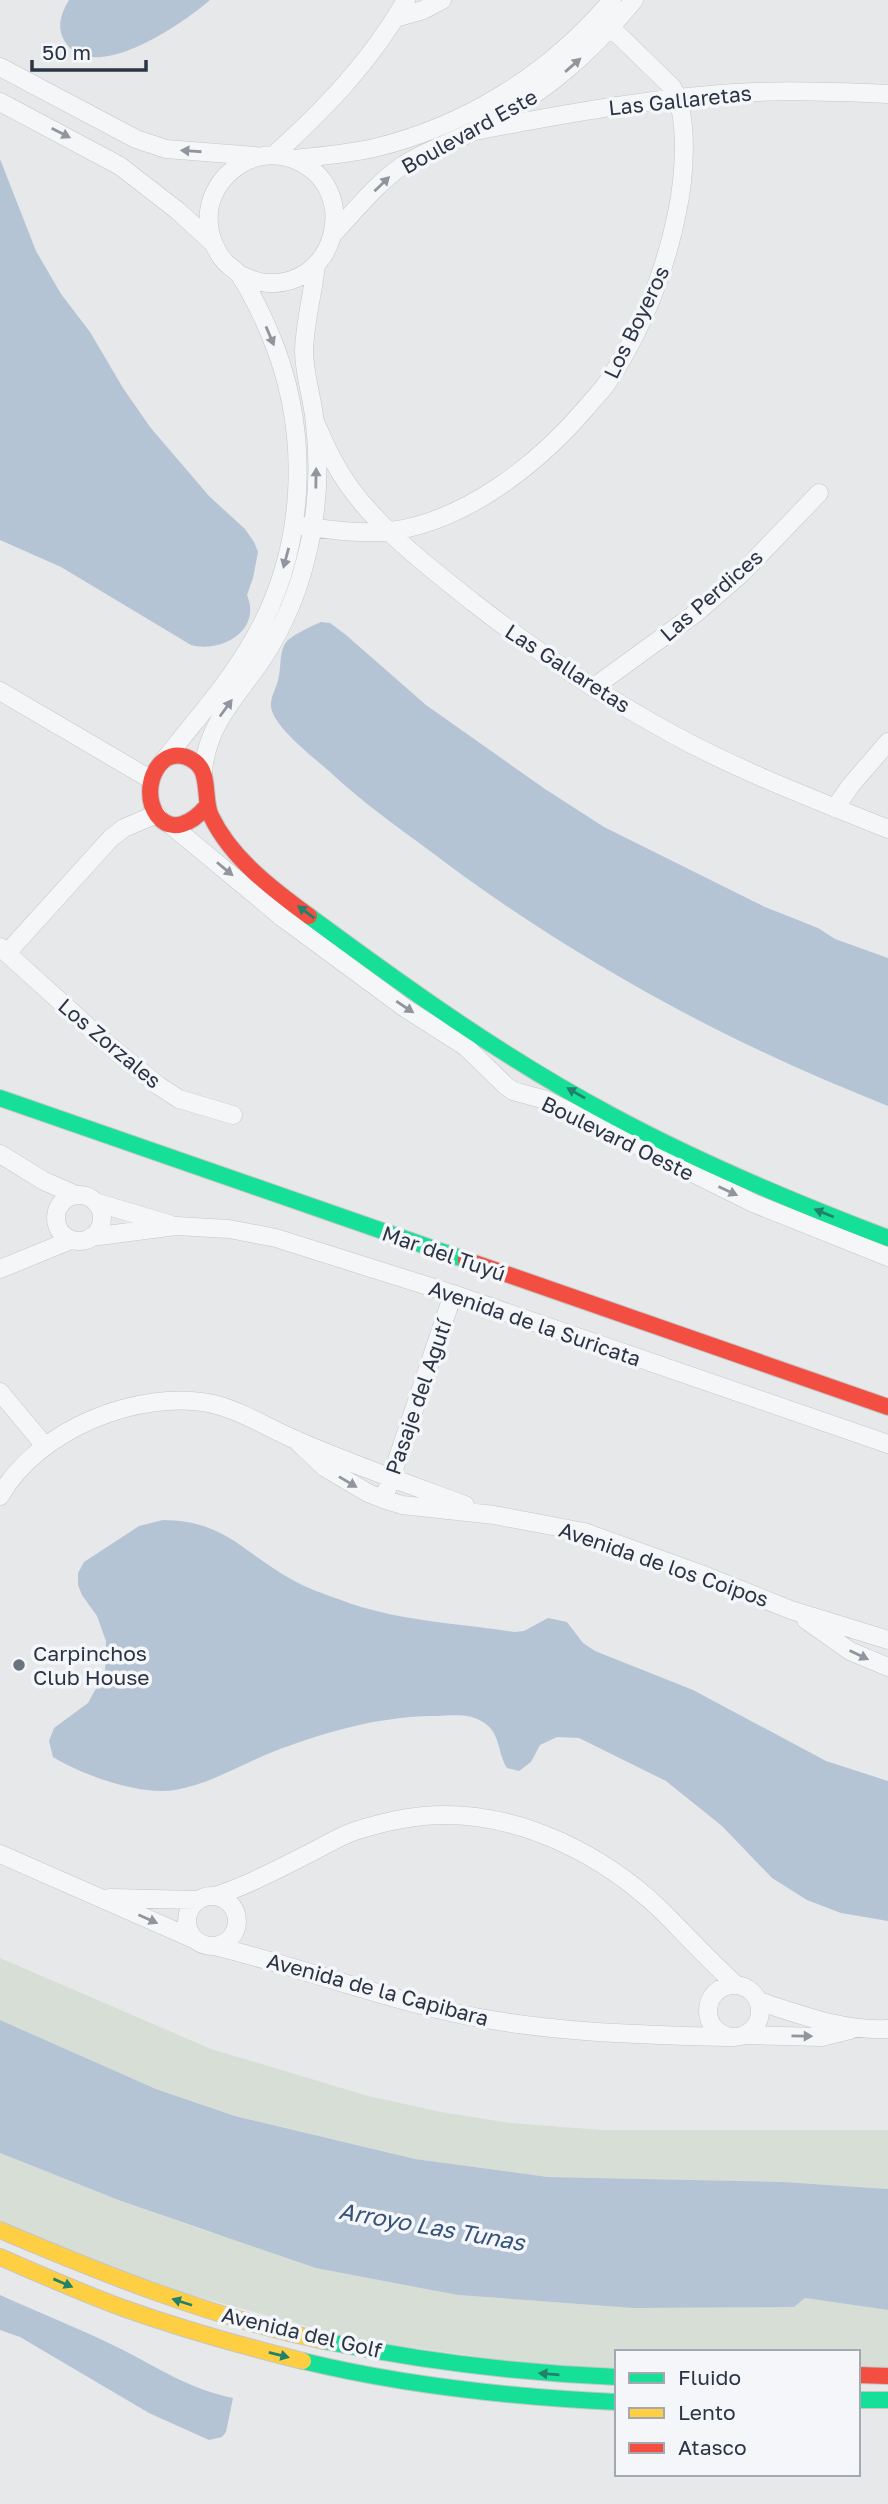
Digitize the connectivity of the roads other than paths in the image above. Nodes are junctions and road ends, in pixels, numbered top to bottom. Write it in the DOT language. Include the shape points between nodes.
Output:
graph roads {
  1 [pos="406,0"];
  2 [pos="442,0"];
  3 [pos="612,0"];
  4 [pos="634,0"];
  5 [pos="395,18"];
  6 [pos="605,22"];
  7 [pos="0,67"];
  8 [pos="888,94"];
  9 [pos="680,99"];
  10 [pos="0,102"];
  11 [pos="474,131"];
  12 [pos="266,156"];
  13 [pos="294,159"];
  14 [pos="334,233"];
  15 [pos="213,243"];
  16 [pos="316,265"];
  17 [pos="240,275"];
  18 [pos="315,422"];
  19 [pos="819,493"];
  20 [pos="304,526"];
  21 [pos="390,531"];
  22 [pos="594,687"];
  23 [pos="0,691"];
  24 [pos="888,742"];
  25 [pos="166,758"];
  26 [pos="203,771"];
  27 [pos="150,779"];
  28 [pos="206,807"];
  29 [pos="835,808"];
  30 [pos="157,814"];
  31 [pos="172,826"];
  32 [pos="888,829"];
  33 [pos="328,940"];
  34 [pos="4,950"];
  35 [pos="514,1057"];
  36 [pos="533,1070"];
  37 [pos="496,1075"];
  38 [pos="528,1094"];
  39 [pos="0,1098"];
  40 [pos="233,1115"];
  41 [pos="641,1140"];
  42 [pos="0,1154"];
  43 [pos="44,1181"];
  44 [pos="76,1195"];
  45 [pos="95,1202"];
  46 [pos="59,1206"];
  47 [pos="57,1226"];
  48 [pos="176,1226"];
  49 [pos="852,1234"];
  50 [pos="91,1237"];
  51 [pos="888,1238"];
  52 [pos="71,1240"];
  53 [pos="45,1250"];
  54 [pos="888,1257"];
  55 [pos="0,1269"];
  56 [pos="453,1294"];
  57 [pos="0,1392"];
  58 [pos="888,1407"];
  59 [pos="295,1439"];
  60 [pos="888,1444"];
  61 [pos="45,1446"];
  62 [pos="391,1478"];
  63 [pos="0,1496"];
  64 [pos="383,1499"];
  65 [pos="494,1515"];
  66 [pos="791,1610"];
  67 [pos="888,1640"];
  68 [pos="887,1662"];
  69 [pos="0,1854"];
  70 [pos="261,1877"];
  71 [pos="100,1898"];
  72 [pos="206,1898"];
  73 [pos="236,1926"];
  74 [pos="205,1943"];
  75 [pos="247,1954"];
  76 [pos="705,1957"];
  77 [pos="735,1984"];
  78 [pos="711,1997"];
  79 [pos="758,2001"];
  80 [pos="708,2017"];
  81 [pos="858,2029"];
  82 [pos="888,2029"];
  83 [pos="746,2035"];
  84 [pos="677,2036"];
  85 [pos="727,2037"];
  86 [pos="0,2230"];
  87 [pos="0,2257"];
  88 [pos="860,2375"];
  89 [pos="888,2376"];
  90 [pos="615,2377"];
  91 [pos="860,2400"];
  92 [pos="888,2400"];
  93 [pos="615,2402"];
  1 -- 5 [label="street"];
  2 -- 5 [label="street"];
  3 -- 6 [label="street, Boulevard Este"];
  4 -- 6 [label="street, Boulevard Este"];
  5 -- 12 [label="street" via="324,110"];
  6 -- 9 [label="street"];
  11 -- 6 [label="street, Boulevard Este, one-way" via="548,87 584,56"];
  6 -- 13 [label="street, Boulevard Este" via="514,88 466,115 375,147"];
  12 -- 7 [label="street, one-way" via="166,149 136,139"];
  8 -- 9 [label="street, Las Gallaretas" via="755,92"];
  9 -- 11 [label="street, Las Gallaretas"];
  9 -- 21 [label="street, Los Boyeros" via="683,160 669,251 653,295 608,382 551,444 508,481 470,504"];
  10 -- 15 [label="street, one-way" via="120,166"];
  14 -- 11 [label="street, Boulevard Este, one-way" via="401,166"];
  12 -- 13 [label="street"];
  12 -- 15 [label="street" via="241,163 216,189 209,216"];
  13 -- 14 [label="street" via="310,168 327,189 335,215"];
  14 -- 16 [label="street"];
  15 -- 17 [label="street"];
  16 -- 17 [label="street" via="280,283"];
  16 -- 18 [label="street" via="304,350"];
  17 -- 20 [label="street, one-way" via="269,333 288,390"];
  20 -- 18 [label="street, one-way" via="316,482"];
  18 -- 21 [label="street, Las Gallaretas" via="346,481"];
  19 -- 22 [label="street, Las Perdices" via="696,613"];
  20 -- 21 [label="street, Los Boyeros"];
  20 -- 25 [label="street, one-way" via="255,639"];
  26 -- 20 [label="street, one-way" via="216,724 283,622 305,562"];
  21 -- 22 [label="street, Las Gallaretas" via="502,625"];
  22 -- 29 [label="street, Las Gallaretas" via="674,736"];
  23 -- 27 [label="street"];
  24 -- 29 [label="street"];
  25 -- 26 [label="street" via="187,758"];
  25 -- 27 [label="street"];
  26 -- 28 [label="street"];
  27 -- 30 [label="street"];
  28 -- 31 [label="street" via="192,823"];
  33 -- 28 [label="street, Boulevard Oeste, one-way" via="241,858"];
  29 -- 32 [label="street, Las Gallaretas"];
  30 -- 31 [label="street"];
  30 -- 34 [label="street" via="111,838"];
  31 -- 33 [label="street, Boulevard Oeste, one-way" via="284,918"];
  33 -- 35 [label="street, Boulevard Oeste"];
  33 -- 37 [label="street, Boulevard Oeste, one-way" via="405,1008 466,1047"];
  34 -- 40 [label="street, Los Zorzales" via="159,1086 179,1099"];
  35 -- 36 [label="street, Boulevard Oeste"];
  35 -- 37 [label="street" via="502,1059"];
  36 -- 38 [label="street" via="536,1083"];
  41 -- 36 [label="street, Boulevard Oeste, one-way"];
  37 -- 38 [label="street, Boulevard Oeste" via="513,1091"];
  38 -- 41 [label="street, Boulevard Oeste"];
  39 -- 58 [label="street, Mar del Tuyú"];
  41 -- 49 [label="street, Boulevard Oeste" via="753,1203"];
  42 -- 43 [label="street, Avenida de la Suricata"];
  43 -- 44 [label="street, Avenida de la Suricata"];
  43 -- 46 [label="street, Avenida de la Suricata"];
  44 -- 45 [label="street, Avenida de la Suricata"];
  44 -- 46 [label="street"];
  45 -- 48 [label="street, Avenida de la Suricata"];
  45 -- 50 [label="street" via="101,1220"];
  46 -- 47 [label="street"];
  47 -- 52 [label="street"];
  47 -- 53 [label="street"];
  48 -- 50 [label="street, Avenida de la Suricata"];
  48 -- 56 [label="street, Avenida de la Suricata" via="276,1238"];
  49 -- 51 [label="street, Boulevard Oeste"];
  49 -- 54 [label="street, Boulevard Oeste"];
  50 -- 52 [label="street, Avenida de la Suricata"];
  52 -- 53 [label="street, Avenida de la Suricata"];
  53 -- 55 [label="street, Avenida de la Suricata"];
  56 -- 60 [label="street, Avenida de la Suricata"];
  56 -- 62 [label="street, Pasaje del Agutí"];
  57 -- 61 [label="street"];
  59 -- 61 [label="street, Avenida de los Coipos" via="212,1404 167,1402 112,1412"];
  59 -- 62 [label="street, Avenida de los Coipos"];
  59 -- 64 [label="street, Avenida de los Coipos, one-way" via="324,1467"];
  61 -- 63 [label="street, Avenida de los Coipos"];
  62 -- 64 [label="street, Pasaje del Agutí"];
  62 -- 65 [label="street, Avenida de los Coipos"];
  64 -- 65 [label="street, Avenida de los Coipos"];
  65 -- 66 [label="street, Avenida de los Coipos" via="584,1532"];
  66 -- 67 [label="street, Avenida de los Coipos"];
  66 -- 68 [label="street, Avenida de los Coipos, one-way" via="850,1651"];
  69 -- 71 [label="street, Avenida de la Capibara"];
  70 -- 72 [label="street, Avenida de la Capibara"];
  70 -- 73 [label="street"];
  70 -- 76 [label="street, Avenida de la Capibara" via="371,1826 444,1815 476,1818 552,1838 593,1857 658,1908"];
  71 -- 72 [label="street, Avenida de la Capibara"];
  71 -- 74 [label="street, Avenida de la Capibara, one-way"];
  72 -- 73 [label="street, Avenida de la Capibara" via="222,1898 233,1908"];
  72 -- 74 [label="street" via="188,1913 187,1920 188,1928"];
  73 -- 74 [label="street" via="226,1941"];
  73 -- 75 [label="street, Avenida de la Capibara"];
  74 -- 75 [label="street, Avenida de la Capibara"];
  75 -- 84 [label="street, Avenida de la Capibara" via="451,2012 591,2031"];
  76 -- 77 [label="street, Avenida de la Capibara"];
  76 -- 78 [label="street"];
  77 -- 78 [label="street" via="721,1987"];
  77 -- 79 [label="street, Avenida de la Capibara" via="749,1989"];
  78 -- 80 [label="street"];
  79 -- 81 [label="street, Avenida de la Capibara"];
  79 -- 83 [label="street" via="760,2016"];
  80 -- 84 [label="street"];
  80 -- 85 [label="street" via="714,2029"];
  81 -- 82 [label="street, Avenida de la Capibara"];
  83 -- 81 [label="street, Avenida de la Capibara, one-way" via="822,2036"];
  83 -- 85 [label="street, Avenida de la Capibara"];
  84 -- 85 [label="street, Avenida de la Capibara"];
  90 -- 86 [label="street, Avenida del Golf, one-way" via="491,2369 324,2342 149,2291"];
  87 -- 93 [label="street, Avenida del Golf, one-way" via="141,2315 319,2365 488,2393"];
  88 -- 89 [label="street"];
  91 -- 92 [label="street"];
}
